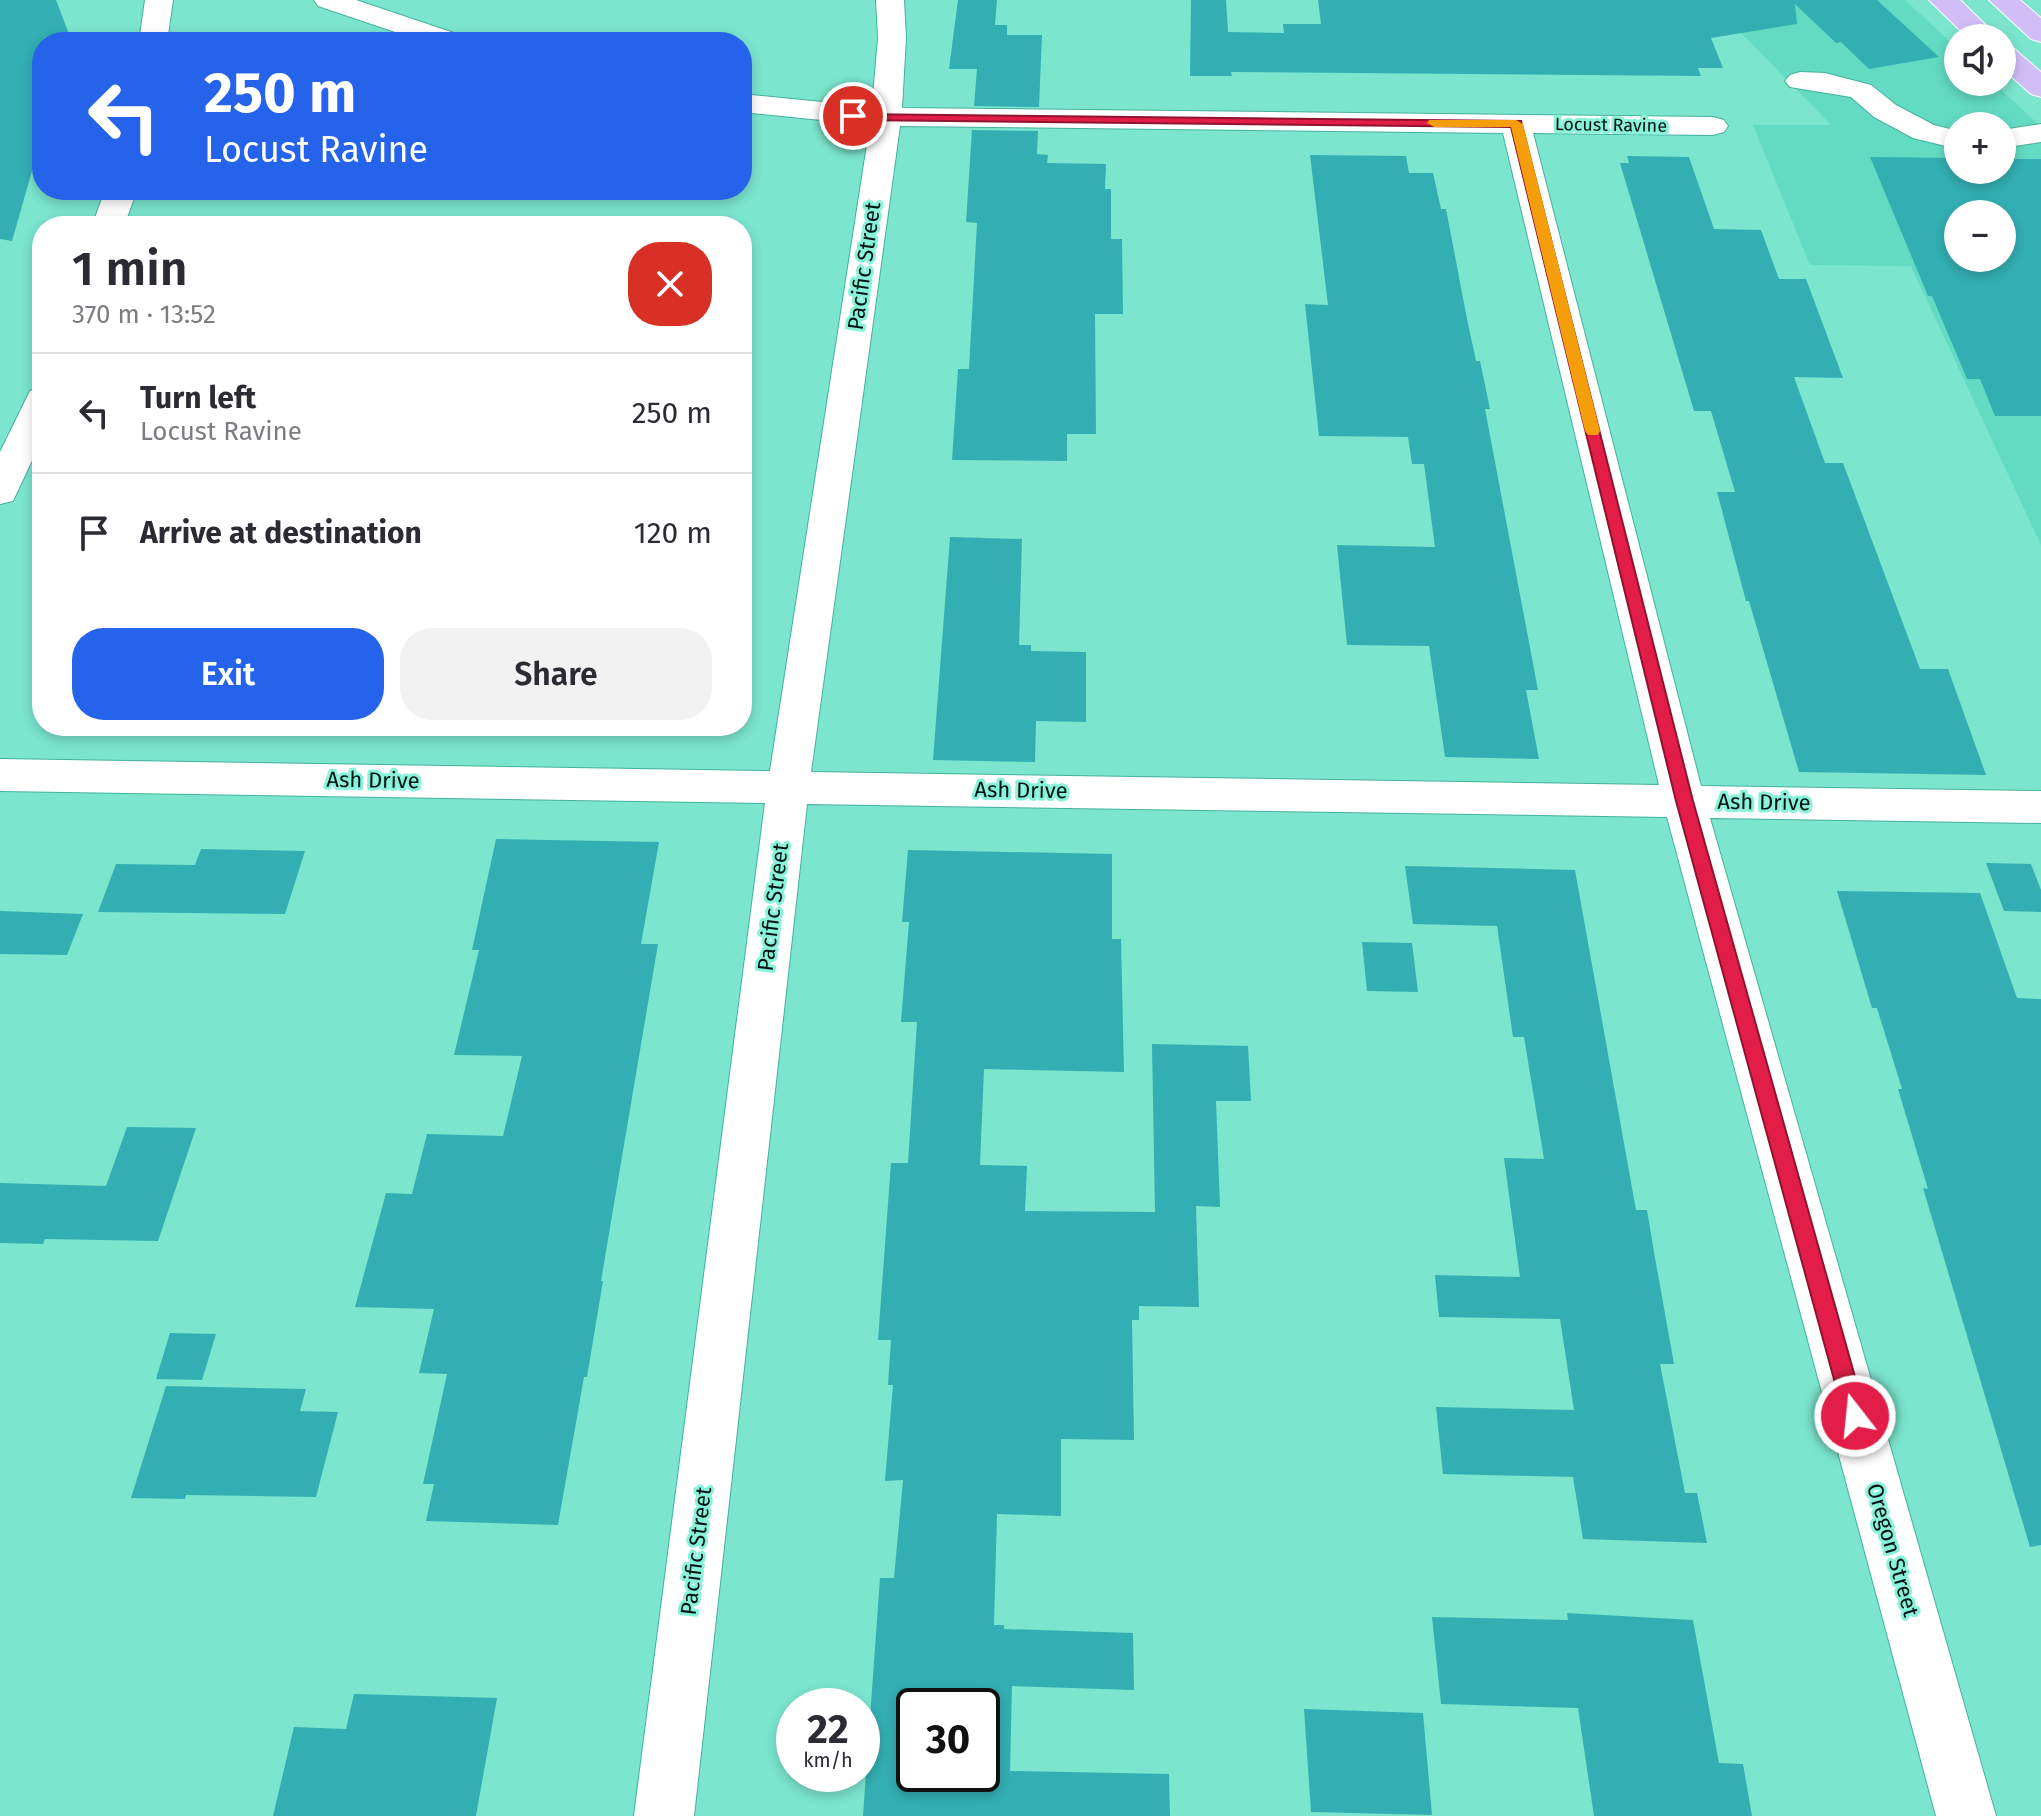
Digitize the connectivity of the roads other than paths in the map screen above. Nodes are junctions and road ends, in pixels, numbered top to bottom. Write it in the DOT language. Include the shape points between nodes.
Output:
graph roads {
  1 [pos="159,0"];
  2 [pos="328,0"];
  3 [pos="890,0"];
  4 [pos="1943,0"];
  5 [pos="2003,0"];
  6 [pos="1970,24"];
  7 [pos="154,32"];
  8 [pos="423,32"];
  9 [pos="2041,33"];
  10 [pos="2016,66"];
  11 [pos="1800,81"];
  12 [pos="2041,88"];
  13 [pos="752,104"];
  14 [pos="886,117"];
  15 [pos="1516,124"];
  16 [pos="1713,126"];
  17 [pos="2041,133"];
  18 [pos="1944,137"];
  19 [pos="2016,137"];
  20 [pos="32,415"];
  21 [pos="9,452"];
  22 [pos="0,492"];
  23 [pos="0,775"];
  24 [pos="788,787"];
  25 [pos="1684,801"];
  26 [pos="2041,807"];
  27 [pos="664,1816"];
  28 [pos="1966,1816"];
  1 -- 7 [label="street"];
  2 -- 8 [label="street"];
  3 -- 14 [label="street, Pacific Street"];
  4 -- 6 [label="main road"];
  5 -- 9 [label="main road"];
  10 -- 12 [label="main road"];
  11 -- 18 [label="street" via="1861,91 1885,111"];
  13 -- 14 [label="street, Locust Ravine"];
  14 -- 15 [label="street, Locust Ravine"];
  14 -- 24 [label="street, Pacific Street"];
  15 -- 16 [label="street, Locust Ravine"];
  15 -- 25 [label="street, Oregon Street"];
  17 -- 19 [label="street"];
  20 -- 21 [label="street"];
  21 -- 22 [label="street"];
  23 -- 24 [label="street, Ash Drive"];
  24 -- 25 [label="street, Ash Drive"];
  24 -- 27 [label="street, Pacific Street"];
  25 -- 26 [label="street, Ash Drive"];
  25 -- 28 [label="street, Oregon Street"];
}
